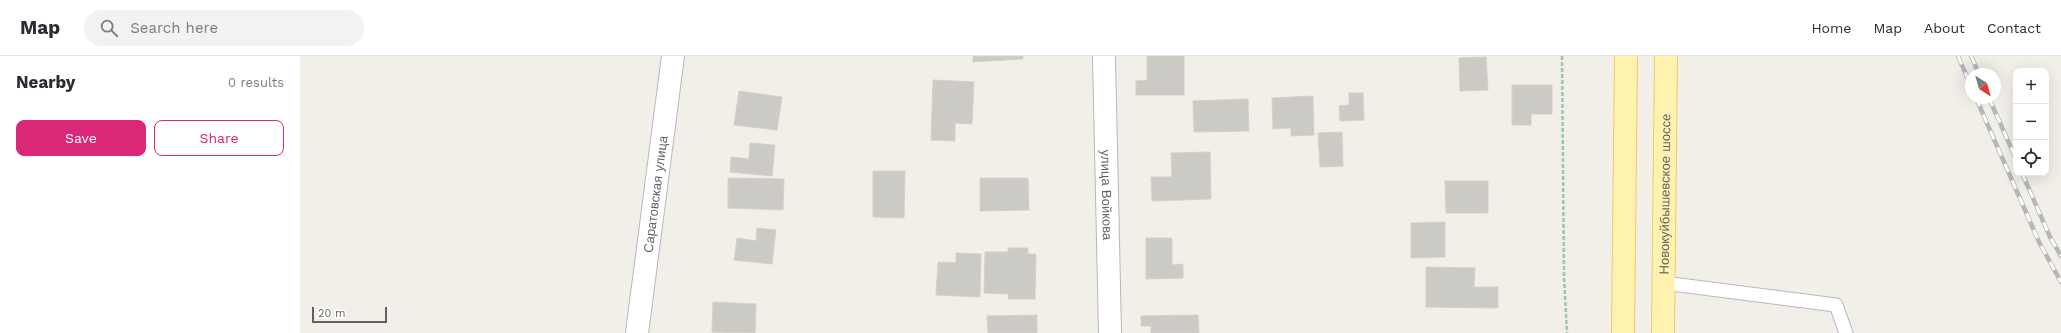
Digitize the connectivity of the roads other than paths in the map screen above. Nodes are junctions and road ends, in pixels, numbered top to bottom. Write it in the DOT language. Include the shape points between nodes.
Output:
graph roads {
  1 [pos="673,56"];
  2 [pos="1104,56"];
  3 [pos="1626,56"];
  4 [pos="1666,56"];
  5 [pos="1664,283"];
  6 [pos="637,333"];
  7 [pos="1110,333"];
  8 [pos="1622,333"];
  9 [pos="1663,333"];
  10 [pos="1846,333"];
  1 -- 6 [label="street, Саратовская улица"];
  2 -- 7 [label="street, улица Войкова"];
  3 -- 8 [label="main road"];
  4 -- 5 [label="main road, Новокуйбышевское шоссе"];
  5 -- 9 [label="main road, Новокуйбышевское шоссе"];
  5 -- 10 [label="lane" via="1836,305"];
}
